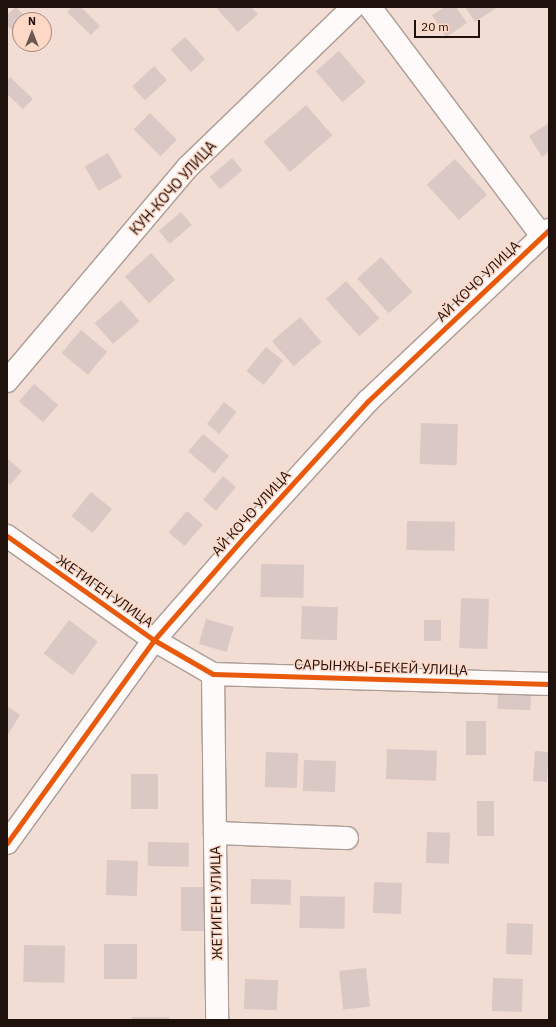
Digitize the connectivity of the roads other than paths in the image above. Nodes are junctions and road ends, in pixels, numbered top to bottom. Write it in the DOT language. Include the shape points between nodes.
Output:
graph roads {
  1 [pos="353,7"];
  2 [pos="370,7"];
  3 [pos="546,233"];
  4 [pos="7,381"];
  5 [pos="7,536"];
  6 [pos="154,640"];
  7 [pos="213,674"];
  8 [pos="549,684"];
  9 [pos="215,833"];
  10 [pos="347,838"];
  11 [pos="7,843"];
  12 [pos="218,1020"];
  1 -- 4 [label="street, КУН-КОЧО УЛИЦА" via="188,166"];
  2 -- 3 [label="street"];
  3 -- 6 [label="street, АЙ КОЧО УЛИЦА" via="368,401"];
  5 -- 6 [label="street, ЖЕТИГЕН УЛИЦА"];
  6 -- 7 [label="street, ЖЕТИГЕН УЛИЦА"];
  6 -- 11 [label="street, АЙ КОЧО УЛИЦА"];
  7 -- 8 [label="street, САРЫНЖЫ-БЕКЕЙ УЛИЦА"];
  7 -- 9 [label="street, ЖЕТИГЕН УЛИЦА"];
  9 -- 10 [label="street"];
  9 -- 12 [label="street, ЖЕТИГЕН УЛИЦА"];
}
